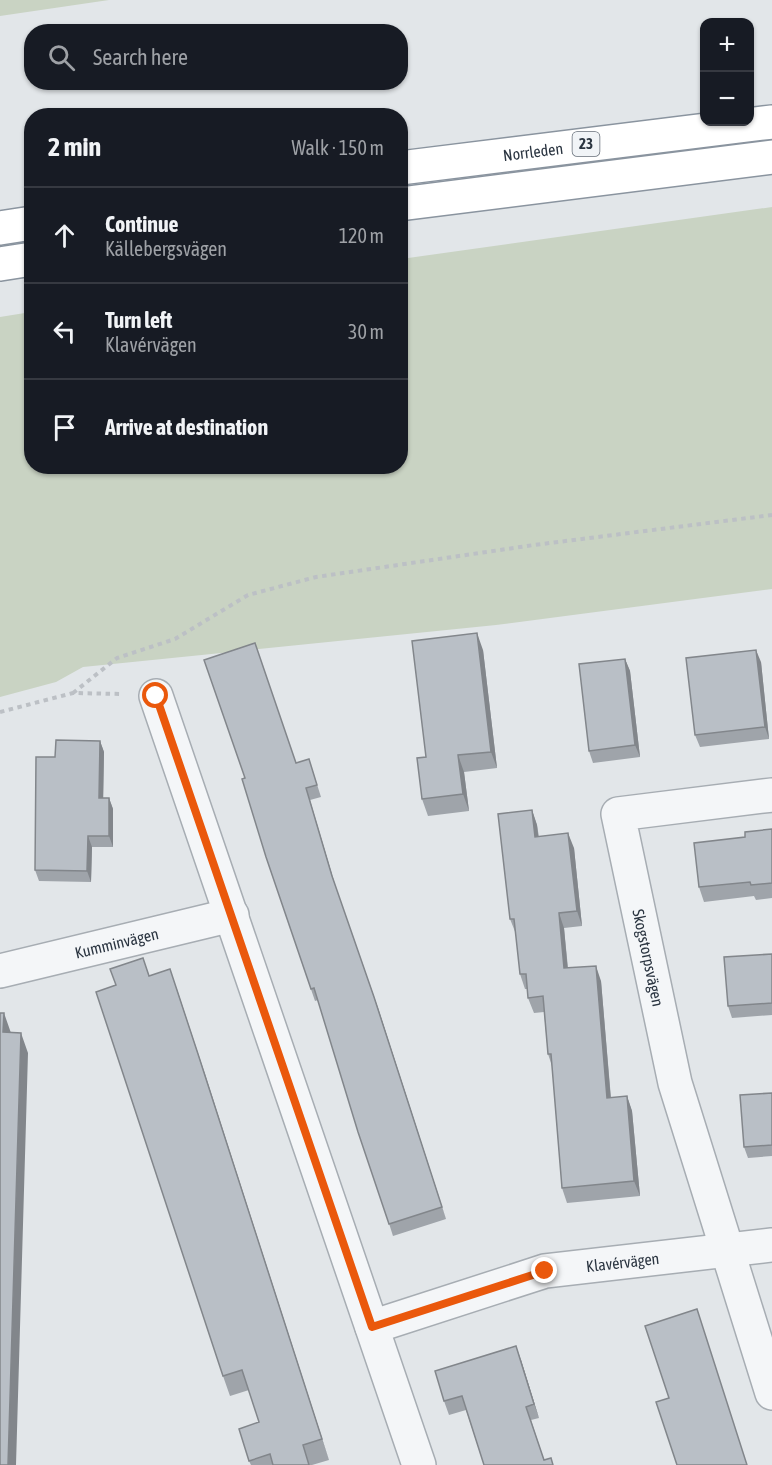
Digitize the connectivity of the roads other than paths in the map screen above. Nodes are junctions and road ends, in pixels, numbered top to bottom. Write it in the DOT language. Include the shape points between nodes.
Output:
graph roads {
  1 [pos="772,122"];
  2 [pos="772,157"];
  3 [pos="408,167"];
  4 [pos="408,203"];
  5 [pos="24,224"];
  6 [pos="0,228"];
  7 [pos="24,260"];
  8 [pos="0,264"];
  9 [pos="156,696"];
  10 [pos="772,795"];
  11 [pos="232,915"];
  12 [pos="0,971"];
  13 [pos="772,1245"];
  14 [pos="726,1250"];
  15 [pos="372,1327"];
  16 [pos="772,1393"];
  17 [pos="419,1465"];
  1 -- 3 [label="highway, Norrleden / 23"];
  2 -- 4 [label="highway, 23"];
  5 -- 6 [label="highway"];
  7 -- 8 [label="highway"];
  9 -- 11 [label="street"];
  10 -- 14 [label="street, Skogstorpsvägen" via="618,814 675,1083"];
  11 -- 12 [label="street, Kumminvägen"];
  11 -- 15 [label="street"];
  13 -- 14 [label="street, Klavérvägen"];
  14 -- 15 [label="street, Klavérvägen" via="545,1271"];
  14 -- 16 [label="street"];
  15 -- 17 [label="street"];
}
